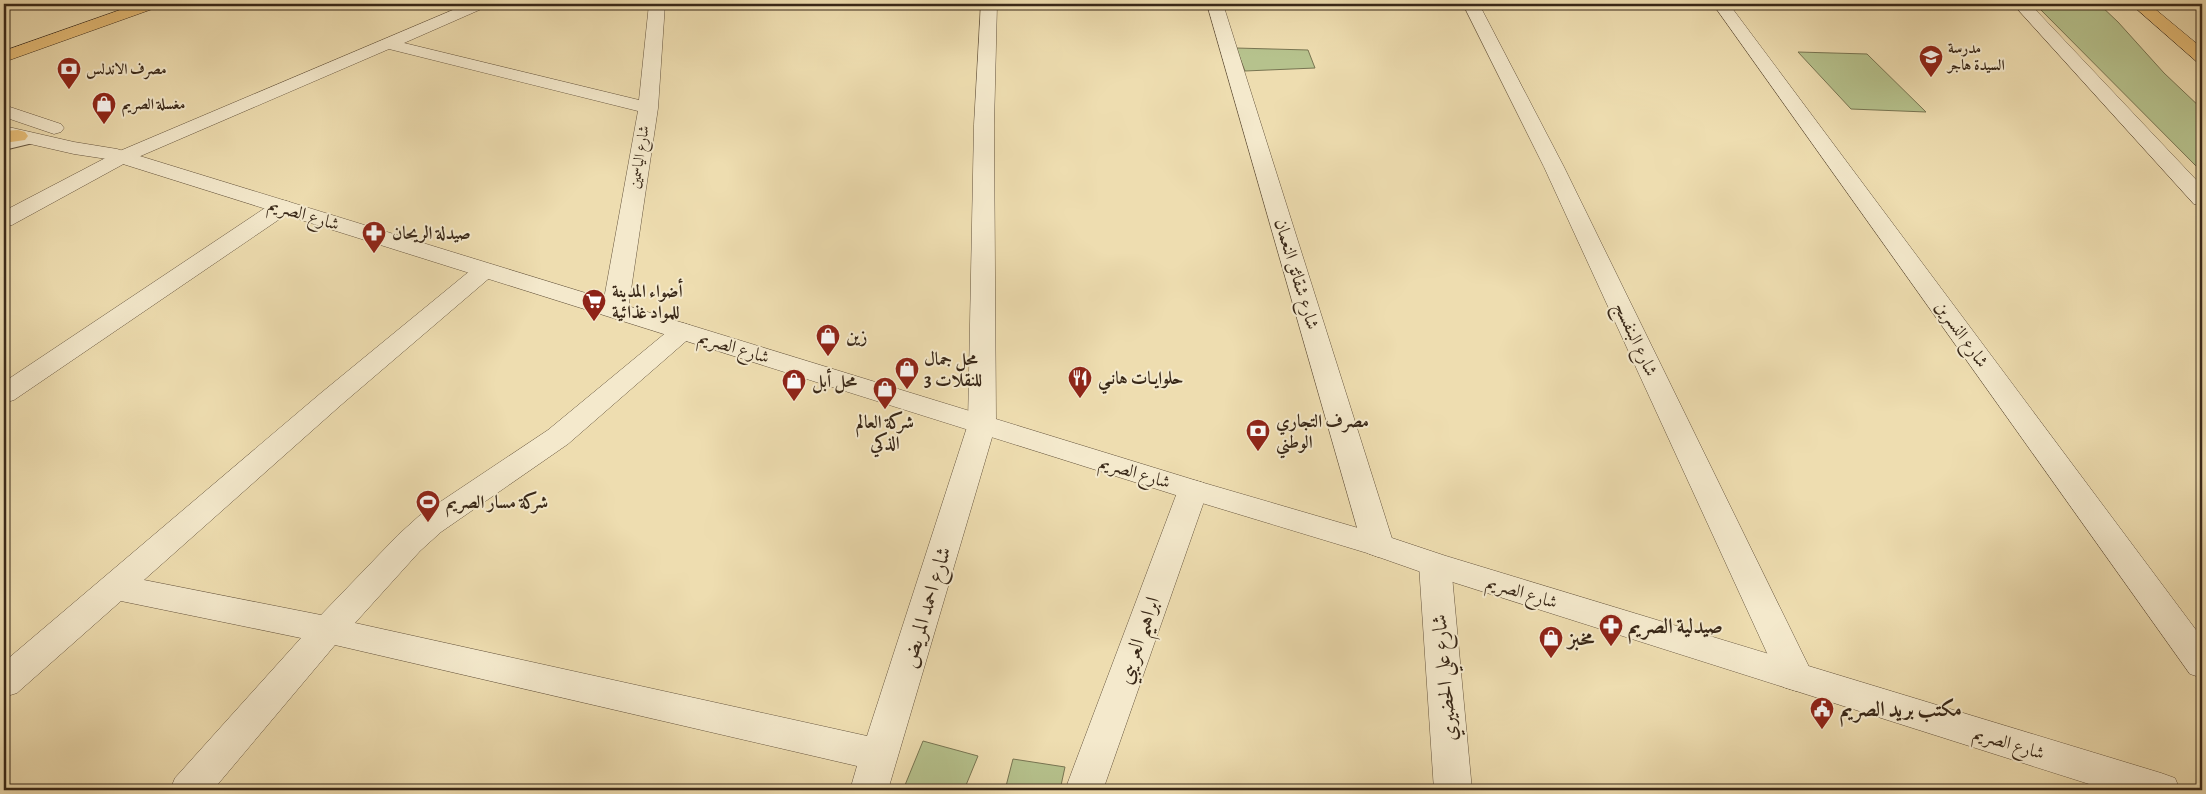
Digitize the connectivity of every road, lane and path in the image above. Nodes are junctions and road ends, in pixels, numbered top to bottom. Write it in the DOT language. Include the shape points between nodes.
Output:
graph roads {
  1 [pos="118,4"];
  2 [pos="152,4"];
  3 [pos="480,4"];
  4 [pos="657,4"];
  5 [pos="989,4"];
  6 [pos="1215,4"];
  7 [pos="1471,4"];
  8 [pos="1721,4"];
  9 [pos="2021,4"];
  10 [pos="2139,4"];
  11 [pos="2162,4"];
  12 [pos="2202,36"];
  13 [pos="4,43"];
  14 [pos="388,44"];
  15 [pos="4,57"];
  16 [pos="2202,57"];
  17 [pos="648,108"];
  18 [pos="4,111"];
  19 [pos="11,138"];
  20 [pos="116,155"];
  21 [pos="2202,199"];
  22 [pos="282,207"];
  23 [pos="4,220"];
  24 [pos="485,270"];
  25 [pos="615,310"];
  26 [pos="683,331"];
  27 [pos="4,394"];
  28 [pos="982,424"];
  29 [pos="1193,490"];
  30 [pos="1378,545"];
  31 [pos="1435,565"];
  32 [pos="115,587"];
  33 [pos="328,630"];
  34 [pos="2202,664"];
  35 [pos="1796,677"];
  36 [pos="4,682"];
  37 [pos="880,754"];
  38 [pos="189,790"];
  39 [pos="869,790"];
  40 [pos="1084,790"];
  41 [pos="1454,790"];
  42 [pos="2161,790"];
  1 -- 13 [label="main road"];
  2 -- 15 [label="main road"];
  3 -- 14 [label="street"];
  4 -- 17 [label="street, شارع الياسمين"];
  5 -- 28 [label="street, شارع احمد المريض" via="984,125"];
  6 -- 30 [label="street, شارع شقائق النعمان"];
  7 -- 35 [label="street, شارع البنفسج" via="1554,167"];
  8 -- 34 [label="street, شارع النسرين"];
  9 -- 21 [label="street"];
  10 -- 16 [label="main road"];
  11 -- 12 [label="main road"];
  14 -- 17 [label="street"];
  14 -- 20 [label="street"];
  17 -- 25 [label="street, شارع الياسمين"];
  18 -- 20 [label="street, شارع الصريم" via="76,136"];
  19 -- 20 [label="street, شارع الصريم"];
  20 -- 22 [label="street, شارع الصريم"];
  20 -- 23 [label="street"];
  22 -- 24 [label="street, شارع الصريم"];
  22 -- 27 [label="street"];
  24 -- 25 [label="street, شارع الصريم"];
  24 -- 32 [label="street"];
  25 -- 26 [label="street, شارع الصريم"];
  26 -- 28 [label="street, شارع الصريم"];
  26 -- 33 [label="street" via="558,437 430,524"];
  28 -- 29 [label="street, شارع الصريم"];
  28 -- 37 [label="street, شارع احمد المريض"];
  29 -- 30 [label="street, شارع الصريم"];
  29 -- 40 [label="street, ابراهيم العريبي"];
  30 -- 31 [label="street, شارع الصريم"];
  31 -- 35 [label="street, شارع الصريم"];
  31 -- 41 [label="street, شارع علي الحضيري"];
  32 -- 33 [label="street"];
  32 -- 36 [label="street"];
  33 -- 37 [label="street"];
  33 -- 38 [label="street"];
  35 -- 42 [label="street, شارع الصريم"];
  37 -- 39 [label="street, شارع احمد المريض"];
}
